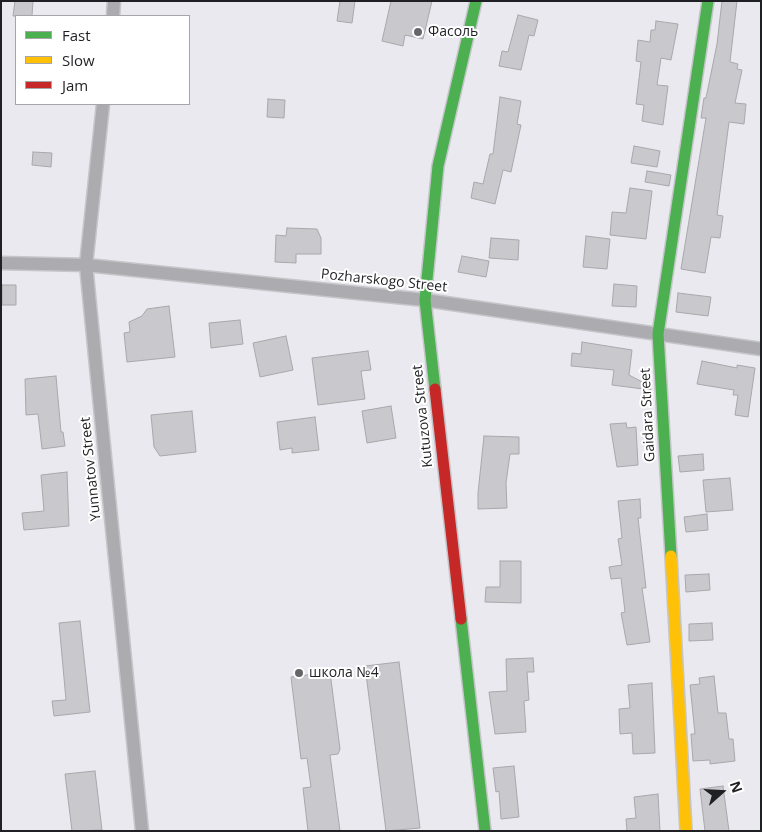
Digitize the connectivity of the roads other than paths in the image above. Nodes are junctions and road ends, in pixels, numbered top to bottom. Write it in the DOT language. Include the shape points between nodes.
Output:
graph roads {
  1 [pos="114,1"];
  2 [pos="476,1"];
  3 [pos="708,1"];
  4 [pos="113,15"];
  5 [pos="104,105"];
  6 [pos="1,263"];
  7 [pos="86,265"];
  8 [pos="425,300"];
  9 [pos="658,334"];
  10 [pos="761,349"];
  11 [pos="142,831"];
  12 [pos="485,831"];
  13 [pos="686,831"];
  1 -- 4 [label="street"];
  2 -- 8 [label="main road, Kutuzova Street" via="438,166"];
  3 -- 9 [label="main road, Gaidara Street"];
  5 -- 7 [label="street, Yunnatov Street"];
  6 -- 7 [label="street, Pozharskogo Street"];
  7 -- 8 [label="street, Pozharskogo Street"];
  7 -- 11 [label="street, Yunnatov Street"];
  8 -- 9 [label="street, Pozharskogo Street"];
  8 -- 12 [label="main road, Kutuzova Street"];
  9 -- 10 [label="street, Pozharskogo Street"];
  9 -- 13 [label="main road, Gaidara Street"];
}
